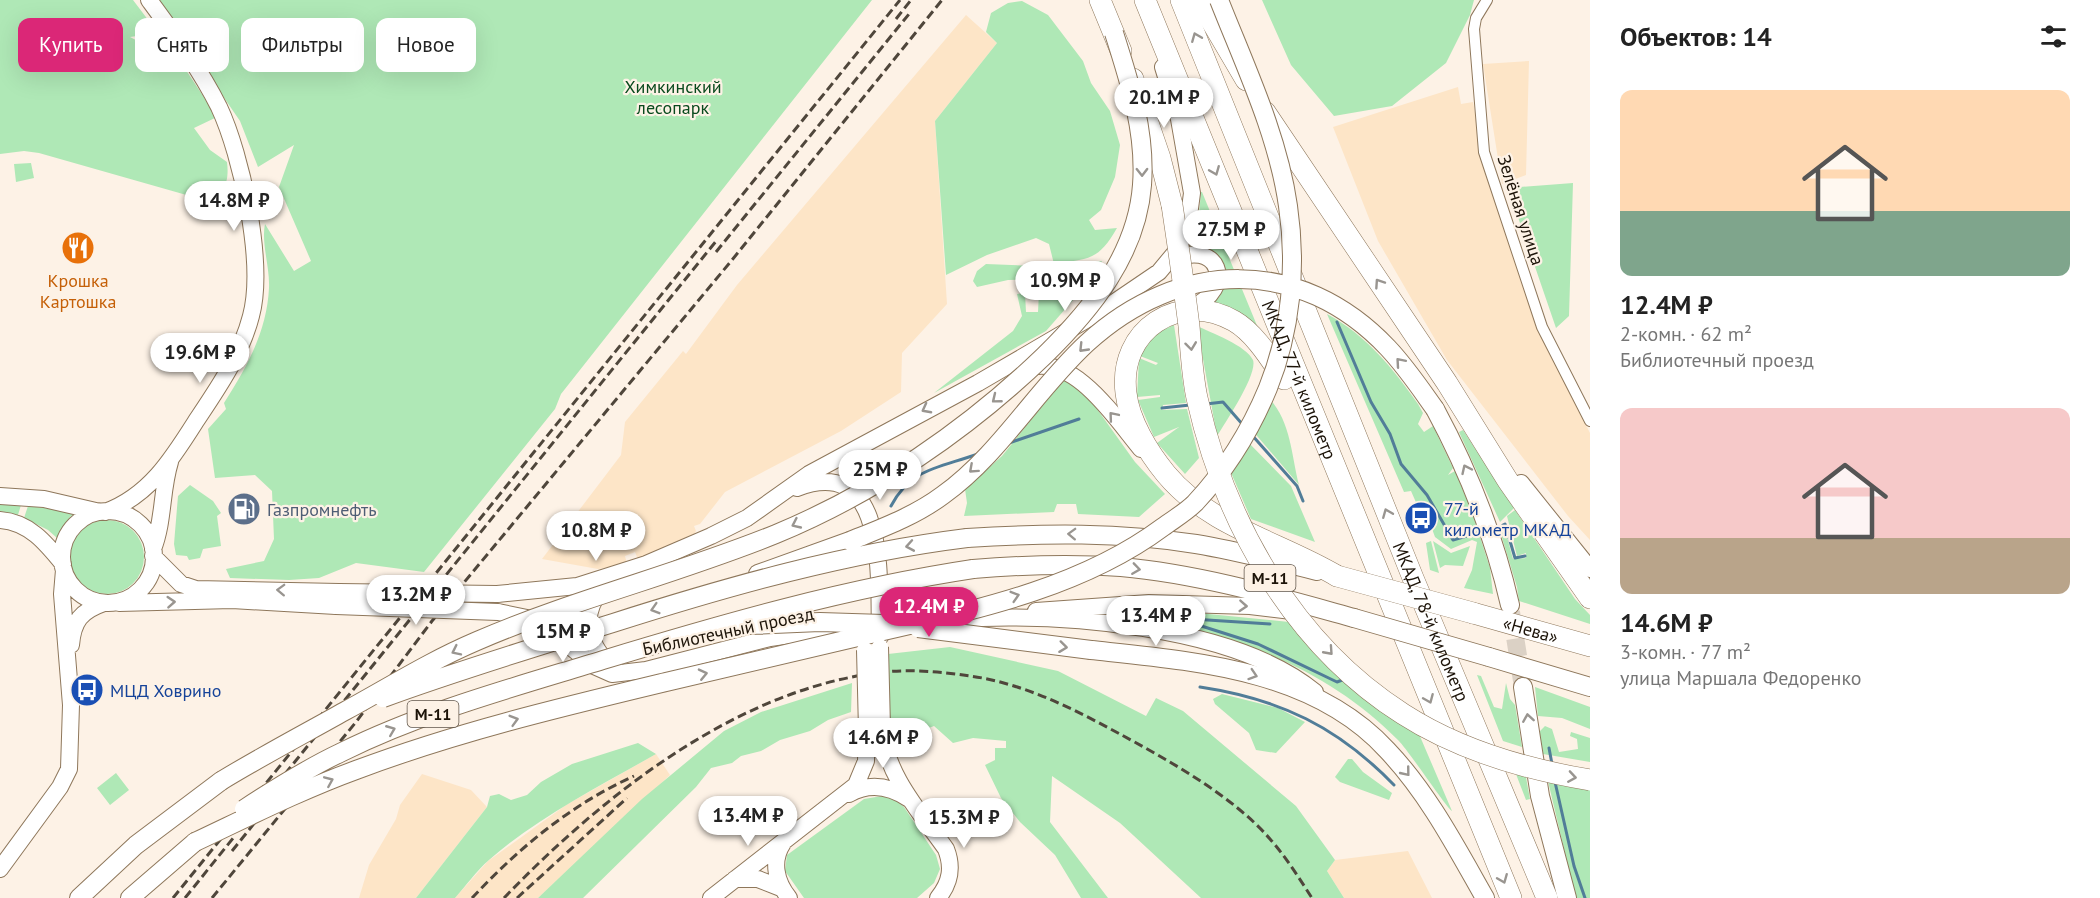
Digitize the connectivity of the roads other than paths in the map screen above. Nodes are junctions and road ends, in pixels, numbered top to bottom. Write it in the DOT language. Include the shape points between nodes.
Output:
graph roads {
  1 [pos="149,0"];
  2 [pos="1100,0"];
  3 [pos="1143,0"];
  4 [pos="1181,0"];
  5 [pos="1199,0"];
  6 [pos="1219,0"];
  7 [pos="1487,0"];
  8 [pos="1114,33"];
  9 [pos="1168,263"];
  10 [pos="1189,309"];
  11 [pos="1319,344"];
  12 [pos="978,383"];
  13 [pos="1447,383"];
  14 [pos="1590,421"];
  15 [pos="170,461"];
  16 [pos="1335,465"];
  17 [pos="1166,474"];
  18 [pos="0,496"];
  19 [pos="778,496"];
  20 [pos="102,512"];
  21 [pos="0,520"];
  22 [pos="153,552"];
  23 [pos="646,564"];
  24 [pos="63,567"];
  25 [pos="1590,569"];
  26 [pos="1337,576"];
  27 [pos="711,592"];
  28 [pos="1385,592"];
  29 [pos="1590,598"];
  30 [pos="338,599"];
  31 [pos="108,603"];
  32 [pos="1510,605"];
  33 [pos="975,618"];
  34 [pos="1354,618"];
  35 [pos="880,625"];
  36 [pos="842,628"];
  37 [pos="692,633"];
  38 [pos="1590,646"];
  39 [pos="873,649"];
  40 [pos="68,667"];
  41 [pos="632,673"];
  42 [pos="1523,687"];
  43 [pos="1590,687"];
  44 [pos="1331,705"];
  45 [pos="346,711"];
  46 [pos="875,729"];
  47 [pos="1590,780"];
  48 [pos="846,796"];
  49 [pos="915,804"];
  50 [pos="195,842"];
  51 [pos="783,842"];
  52 [pos="0,869"];
  53 [pos="735,879"];
  54 [pos="784,893"];
  55 [pos="79,898"];
  56 [pos="130,898"];
  57 [pos="711,898"];
  58 [pos="938,898"];
  59 [pos="1485,898"];
  60 [pos="1510,898"];
  61 [pos="1547,898"];
  62 [pos="1568,898"];
  1 -- 15 [label="main road" via="213,95 227,128 245,196 256,277 251,316 238,351"];
  2 -- 8 [label="highway, М-11"];
  3 -- 9 [label="main road" via="1191,173 1187,231"];
  3 -- 16 [label="highway, МКАД, 77-й километр, one-way"];
  11 -- 4 [label="highway, МКАД, 77-й километр, one-way"];
  13 -- 5 [label="highway, one-way" via="1272,123"];
  50 -- 6 [label="main road, one-way, bridge" via="356,770 451,738 555,709 960,613 1036,590 1091,570 1148,538 1193,505 1233,454 1258,411 1278,363 1290,310 1292,249 1288,204 1253,84"];
  7 -- 14 [label="street, Зелёная улица" via="1474,29 1484,152 1542,327"];
  8 -- 45 [label="main road, one-way, bridge" via="1134,96 1142,148 1137,216 1124,252 1085,313 1007,390 932,449 825,511 685,568 476,641 402,677"];
  8 -- 47 [label="highway, М-11, one-way, bridge" via="1143,102 1172,205 1197,396 1211,452 1228,502 1272,581 1337,659 1373,693 1404,715 1503,761"];
  9 -- 10 [label="main road" via="1182,255 1198,254 1212,261 1216,269 1212,296"];
  9 -- 12 [label="main road" via="1103,310"];
  10 -- 16 [label="highway, М-11" via="1209,311 1235,322 1255,341 1292,389"];
  10 -- 17 [label="highway, М-11" via="1168,314 1152,324 1138,338 1126,370 1131,415"];
  61 -- 11 [label="highway, МКАД, 78-й километр, one-way"];
  17 -- 12 [label="main road, one-way" via="1102,403 1078,380 1058,368 1035,366"];
  12 -- 19 [label="main road, Библиотечный проезд, one-way" via="829,462"];
  13 -- 25 [label="main road"];
  13 -- 29 [label="highway" via="1508,481"];
  15 -- 20 [label="main road" via="134,499"];
  15 -- 22 [label="main road"];
  16 -- 28 [label="highway, МКАД, 77-й километр"];
  17 -- 26 [label="highway, М-11" via="1219,518 1304,556"];
  18 -- 20 [label="main road"];
  19 -- 23 [label="main road, Библиотечный проезд" via="747,518"];
  19 -- 35 [label="main road" via="823,482 848,486 856,494 875,534"];
  20 -- 22 [label="main road" via="123,514 139,524"];
  20 -- 24 [label="main road" via="78,522 70,531 62,552"];
  21 -- 24 [label="main road" via="28,529 41,538"];
  30 -- 22 [label="main road, Библиотечный проезд, one-way" via="196,589 182,584"];
  22 -- 31 [label="main road" via="153,567 142,588 134,595"];
  23 -- 30 [label="main road, Библиотечный проезд, bridge" via="577,586 497,594"];
  23 -- 41 [label="main road" via="602,589 589,610 591,636 597,650 615,667"];
  24 -- 31 [label="main road" via="79,593"];
  24 -- 40 [label="main road"];
  26 -- 27 [label="main road, one-way, bridge" via="1197,544 1065,533 968,538 825,562"];
  26 -- 38 [label="highway, «Нева» / М-11, bridge"];
  32 -- 27 [label="main road, one-way, bridge" via="1487,520 1456,448 1414,378 1387,347 1343,312 1314,296 1256,280 1228,279 1170,290 1123,315 1087,344 986,457 921,510 850,541"];
  27 -- 45 [label="main road, М-11, one-way, bridge" via="449,674"];
  28 -- 60 [label="highway, МКАД, 78-й километр, one-way"];
  31 -- 30 [label="main road, Библиотечный проезд, one-way"];
  30 -- 41 [label="main road, Библиотечный проезд, bridge" via="498,612 527,618 550,630 603,671"];
  31 -- 40 [label="main road" via="84,612 76,621"];
  33 -- 34 [label="main road, one-way" via="1149,603 1250,606"];
  33 -- 35 [label="main road, Библиотечный проезд"];
  33 -- 44 [label="main road" via="1120,624 1180,634 1274,667"];
  37 -- 34 [label="main road, one-way, bridge" via="882,585 973,569 1066,564 1193,577"];
  34 -- 43 [label="main road, bridge"];
  35 -- 36 [label="main road, Библиотечный проезд"];
  35 -- 39 [label="main road"];
  36 -- 39 [label="main road" via="858,635"];
  36 -- 41 [label="main road, Библиотечный проезд" via="770,638"];
  37 -- 44 [label="main road, one-way, bridge" via="767,624 871,623 1180,659 1239,670"];
  50 -- 37 [label="main road, М-11, one-way, bridge" via="278,787 391,730 469,701"];
  39 -- 46 [label="main road, bridge"];
  40 -- 52 [label="main road" via="72,732 69,769"];
  62 -- 42 [label="main road, one-way" via="1540,796"];
  44 -- 59 [label="main road, one-way" via="1386,748 1410,776"];
  45 -- 55 [label="main road, М-11, bridge" via="221,781 136,845"];
  46 -- 48 [label="main road" via="863,774"];
  46 -- 49 [label="main road" via="886,757"];
  48 -- 49 [label="main road" via="863,788 884,787"];
  48 -- 51 [label="main road"];
  49 -- 58 [label="main road" via="950,861 946,888"];
  50 -- 56 [label="main road, М-11"];
  51 -- 53 [label="main road"];
  51 -- 54 [label="main road" via="777,859"];
  53 -- 54 [label="main road" via="758,879"];
  53 -- 57 [label="main road"];
}
